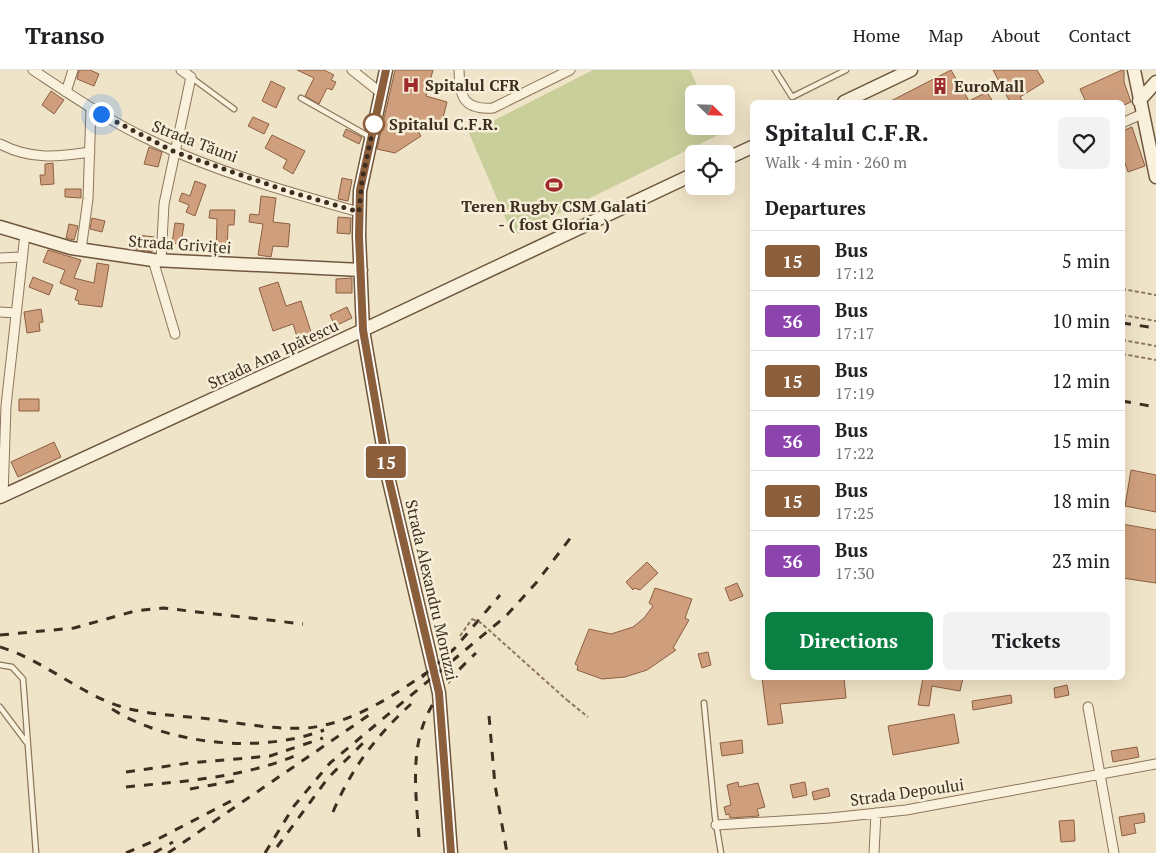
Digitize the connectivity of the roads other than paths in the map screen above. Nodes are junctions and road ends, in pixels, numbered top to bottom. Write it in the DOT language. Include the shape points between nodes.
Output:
graph roads {
  1 [pos="33,70"];
  2 [pos="73,70"];
  3 [pos="181,70"];
  4 [pos="352,70"];
  5 [pos="386,70"];
  6 [pos="459,70"];
  7 [pos="570,70"];
  8 [pos="775,70"];
  9 [pos="846,70"];
  10 [pos="911,70"];
  11 [pos="1134,70"];
  12 [pos="190,77"];
  13 [pos="1156,82"];
  14 [pos="66,92"];
  15 [pos="381,92"];
  16 [pos="301,98"];
  17 [pos="848,100"];
  18 [pos="1139,101"];
  19 [pos="91,108"];
  20 [pos="234,109"];
  21 [pos="1142,114"];
  22 [pos="1125,122"];
  23 [pos="371,138"];
  24 [pos="0,144"];
  25 [pos="750,147"];
  26 [pos="90,152"];
  27 [pos="175,152"];
  28 [pos="735,154"];
  29 [pos="1156,177"];
  30 [pos="685,178"];
  31 [pos="359,212"];
  32 [pos="0,227"];
  33 [pos="25,234"];
  34 [pos="81,250"];
  35 [pos="21,257"];
  36 [pos="0,258"];
  37 [pos="157,260"];
  38 [pos="361,270"];
  39 [pos="0,312"];
  40 [pos="16,312"];
  41 [pos="363,330"];
  42 [pos="175,334"];
  43 [pos="3,406"];
  44 [pos="2,497"];
  45 [pos="0,665"];
  46 [pos="704,703"];
  47 [pos="1088,706"];
  48 [pos="0,707"];
  49 [pos="28,745"];
  50 [pos="1156,764"];
  51 [pos="1100,776"];
  52 [pos="876,813"];
  53 [pos="716,825"];
  54 [pos="36,853"];
  55 [pos="451,853"];
  56 [pos="721,853"];
  57 [pos="874,853"];
  58 [pos="1114,853"];
  1 -- 14 [label="street, Strada Tăuni"];
  2 -- 14 [label="street"];
  3 -- 12 [label="street"];
  4 -- 15 [label="street"];
  5 -- 15 [label="street, Strada Alexandru Moruzzi"];
  6 -- 7 [label="street" via="464,100 474,107 493,108"];
  8 -- 9 [label="lane" via="792,97"];
  10 -- 17 [label="street"];
  11 -- 18 [label="street"];
  12 -- 20 [label="lane"];
  12 -- 27 [label="street"];
  13 -- 18 [label="street"];
  14 -- 19 [label="street, Strada Tăuni"];
  15 -- 23 [label="street, Strada Alexandru Moruzzi"];
  16 -- 23 [label="lane"];
  18 -- 21 [label="street"];
  19 -- 26 [label="street"];
  19 -- 27 [label="street, Strada Tăuni"];
  21 -- 22 [label="street"];
  21 -- 29 [label="street"];
  23 -- 31 [label="street, Strada Alexandru Moruzzi" via="361,184"];
  24 -- 26 [label="street" via="35,157 54,158"];
  25 -- 28 [label="street"];
  26 -- 34 [label="street"];
  27 -- 31 [label="street, Strada Tăuni"];
  27 -- 37 [label="street"];
  30 -- 41 [label="street, Strada Ana Ipătescu"];
  31 -- 38 [label="street, Strada Alexandru Moruzzi"];
  32 -- 33 [label="street, Strada Griviței"];
  33 -- 34 [label="street, Strada Griviței"];
  33 -- 35 [label="street"];
  34 -- 37 [label="street, Strada Griviței"];
  35 -- 36 [label="street"];
  35 -- 40 [label="street"];
  37 -- 38 [label="street, Strada Griviței"];
  37 -- 42 [label="street"];
  38 -- 41 [label="street, Strada Alexandru Moruzzi"];
  39 -- 40 [label="street"];
  40 -- 43 [label="street"];
  41 -- 44 [label="street, Strada Ana Ipătescu"];
  41 -- 55 [label="street, Strada Alexandru Moruzzi" via="389,480 439,693"];
  43 -- 44 [label="street"];
  45 -- 49 [label="lane" via="12,667 23,680"];
  46 -- 53 [label="lane"];
  47 -- 51 [label="street"];
  48 -- 49 [label="lane"];
  49 -- 54 [label="lane"];
  50 -- 51 [label="street, Strada Depoului"];
  51 -- 52 [label="street, Strada Depoului"];
  51 -- 58 [label="street"];
  52 -- 53 [label="street, Strada Depoului"];
  52 -- 57 [label="street"];
  53 -- 56 [label="lane"];
}
